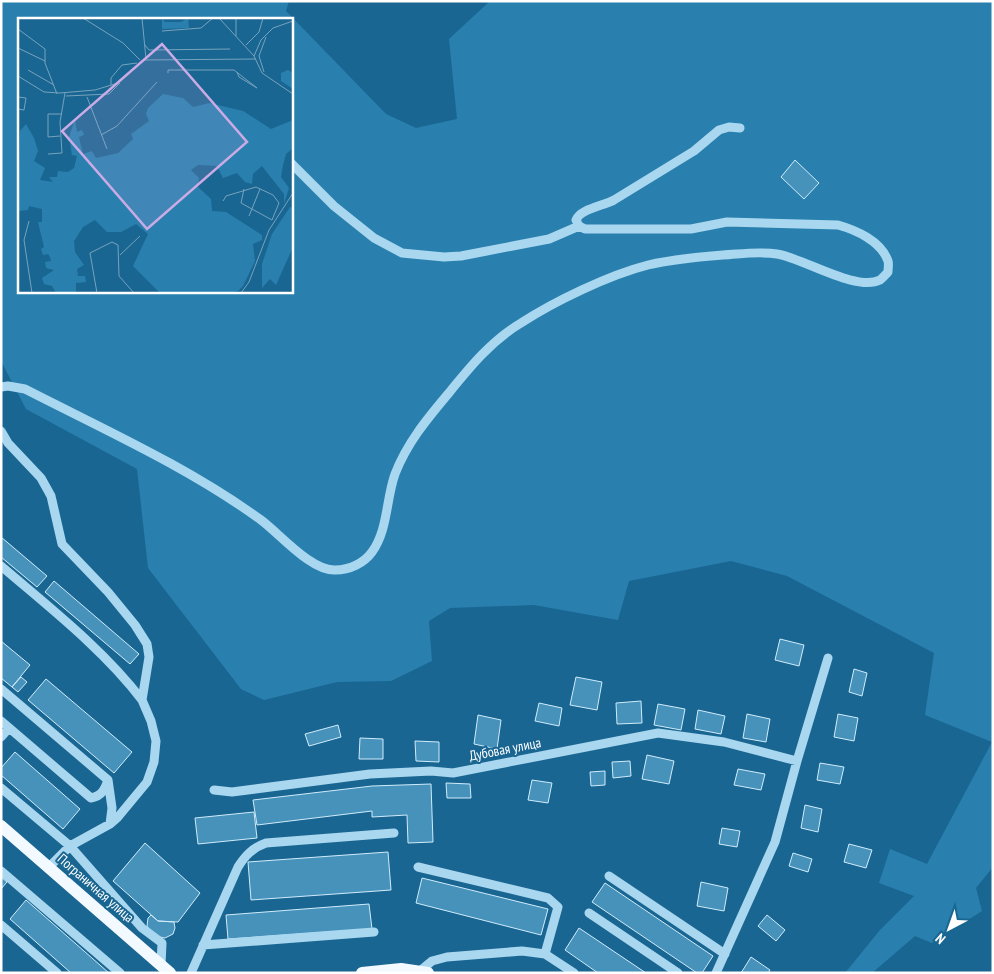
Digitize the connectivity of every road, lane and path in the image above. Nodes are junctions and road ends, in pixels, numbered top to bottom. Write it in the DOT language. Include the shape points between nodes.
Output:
graph roads {
  1 [pos="740,128"];
  2 [pos="292,164"];
  3 [pos="579,226"];
  4 [pos="1,387"];
  5 [pos="1,431"];
  6 [pos="1,566"];
  7 [pos="828,658"];
  8 [pos="1,689"];
  9 [pos="142,700"];
  10 [pos="1,721"];
  11 [pos="9,728"];
  12 [pos="1,737"];
  13 [pos="796,761"];
  14 [pos="108,780"];
  15 [pos="1,788"];
  16 [pos="214,790"];
  17 [pos="110,824"];
  18 [pos="1,826"];
  19 [pos="394,832"];
  20 [pos="70,846"];
  21 [pos="418,866"];
  22 [pos="50,867"];
  23 [pos="1,871"];
  24 [pos="609,876"];
  25 [pos="589,913"];
  26 [pos="1,925"];
  27 [pos="374,932"];
  28 [pos="203,945"];
  29 [pos="545,954"];
  30 [pos="725,954"];
  31 [pos="166,970"];
  32 [pos="424,972"];
  33 [pos="58,973"];
  34 [pos="120,973"];
  35 [pos="191,973"];
  36 [pos="362,973"];
  37 [pos="574,973"];
  38 [pos="678,973"];
  39 [pos="716,973"];
  1 -- 3 [label="street" via="719,130 694,151 614,200 584,211 576,220"];
  2 -- 3 [label="street" via="340,211 374,238 402,253 461,256 549,239"];
  3 -- 4 [label="street" via="585,229 691,229 726,222 838,225 870,239 889,262 888,272 880,280 869,282 831,274 778,254 690,258 648,266 612,278 521,322 477,358 404,452 373,551 363,562 333,571 304,557 275,530 194,475 25,389"];
  5 -- 9 [label="street" via="41,478 51,496 62,544 108,592 147,644 149,657"];
  6 -- 9 [label="street" via="105,658"];
  7 -- 13 [label="street"];
  8 -- 14 [label="street"];
  9 -- 17 [label="street" via="156,741 154,762 147,782"];
  10 -- 11 [label="street"];
  11 -- 12 [label="street"];
  11 -- 14 [label="street" via="91,798 102,793"];
  13 -- 16 [label="street, Дубовая улица" via="724,742 658,733 453,773 370,774 232,792"];
  13 -- 30 [label="street" via="775,842"];
  14 -- 17 [label="street" via="112,808"];
  15 -- 20 [label="street"];
  17 -- 20 [label="street"];
  18 -- 22 [label="main road, Пограничная улица"];
  19 -- 28 [label="street" via="258,846 238,867"];
  20 -- 22 [label="street"];
  20 -- 31 [label="street" via="142,928 162,943"];
  21 -- 29 [label="street" via="554,902 558,906"];
  22 -- 31 [label="main road, Пограничная улица"];
  23 -- 34 [label="street"];
  24 -- 30 [label="street"];
  25 -- 38 [label="street"];
  26 -- 33 [label="street"];
  27 -- 28 [label="street"];
  28 -- 35 [label="street"];
  29 -- 32 [label="street" via="522,951 447,957 432,961"];
  29 -- 37 [label="street"];
  30 -- 39 [label="street"];
  32 -- 36 [label="main road" via="401,969"];
}
